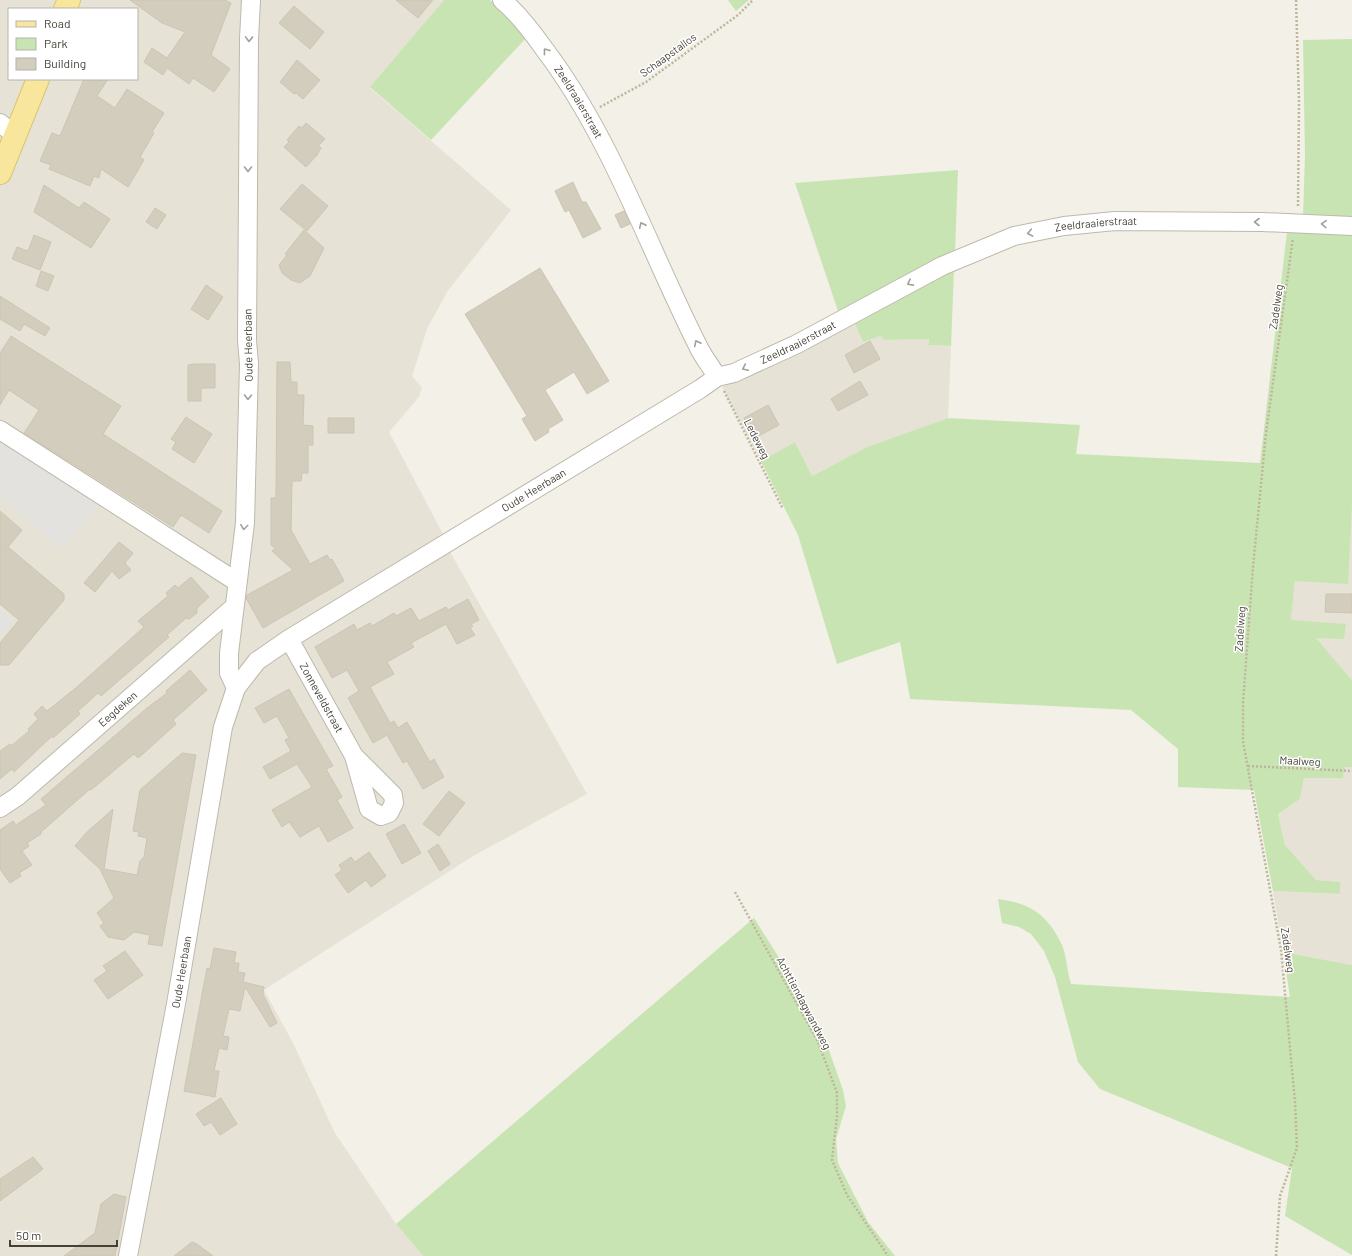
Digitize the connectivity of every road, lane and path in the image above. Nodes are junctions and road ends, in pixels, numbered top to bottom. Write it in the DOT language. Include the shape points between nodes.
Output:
graph roads {
  1 [pos="251,0"];
  2 [pos="502,0"];
  3 [pos="753,0"];
  4 [pos="1296,0"];
  5 [pos="37,80"];
  6 [pos="587,114"];
  7 [pos="8,129"];
  8 [pos="0,173"];
  9 [pos="1296,223"];
  10 [pos="1352,226"];
  11 [pos="717,376"];
  12 [pos="0,430"];
  13 [pos="783,509"];
  14 [pos="237,582"];
  15 [pos="234,607"];
  16 [pos="289,639"];
  17 [pos="236,688"];
  18 [pos="354,756"];
  19 [pos="1248,766"];
  20 [pos="1352,772"];
  21 [pos="0,808"];
  22 [pos="735,892"];
  23 [pos="128,1256"];
  24 [pos="888,1256"];
  25 [pos="1276,1256"];
  1 -- 14 [label="street, Oude Heerbaan, one-way" via="248,434 245,523"];
  6 -- 2 [label="street, Zeeldraaierstraat, one-way" via="535,36"];
  3 -- 6 [label="path, Schaapstallos" via="738,15 646,82"];
  4 -- 9 [label="path, Zadelweg" via="1299,161"];
  5 -- 7 [label="main road"];
  11 -- 6 [label="street, Zeeldraaierstraat, one-way" via="698,347"];
  7 -- 8 [label="main road"];
  10 -- 9 [label="street, Zeeldraaierstraat, one-way"];
  9 -- 11 [label="street, Zeeldraaierstraat, one-way" via="1115,221 1064,226 1014,236 942,266 797,344 734,373"];
  9 -- 19 [label="path, Zadelweg" via="1266,434 1253,567 1243,703 1243,741"];
  11 -- 13 [label="path, Ledeweg"];
  11 -- 16 [label="street, Oude Heerbaan" via="700,389"];
  12 -- 14 [label="street"];
  14 -- 15 [label="street, Oude Heerbaan"];
  15 -- 17 [label="street, Oude Heerbaan" via="229,673"];
  15 -- 21 [label="street, Eegdeken" via="18,796"];
  16 -- 17 [label="street, Oude Heerbaan" via="257,661"];
  16 -- 18 [label="street, Zonneveldstraat"];
  17 -- 23 [label="street, Oude Heerbaan" via="223,727 177,996"];
  19 -- 20 [label="path, Maalweg"];
  19 -- 25 [label="path, Zadelweg" via="1282,950 1295,1102 1297,1148 1280,1196"];
  22 -- 24 [label="path, Achttiendagwandweg" via="818,1042 837,1093 832,1160 847,1195"];
}
